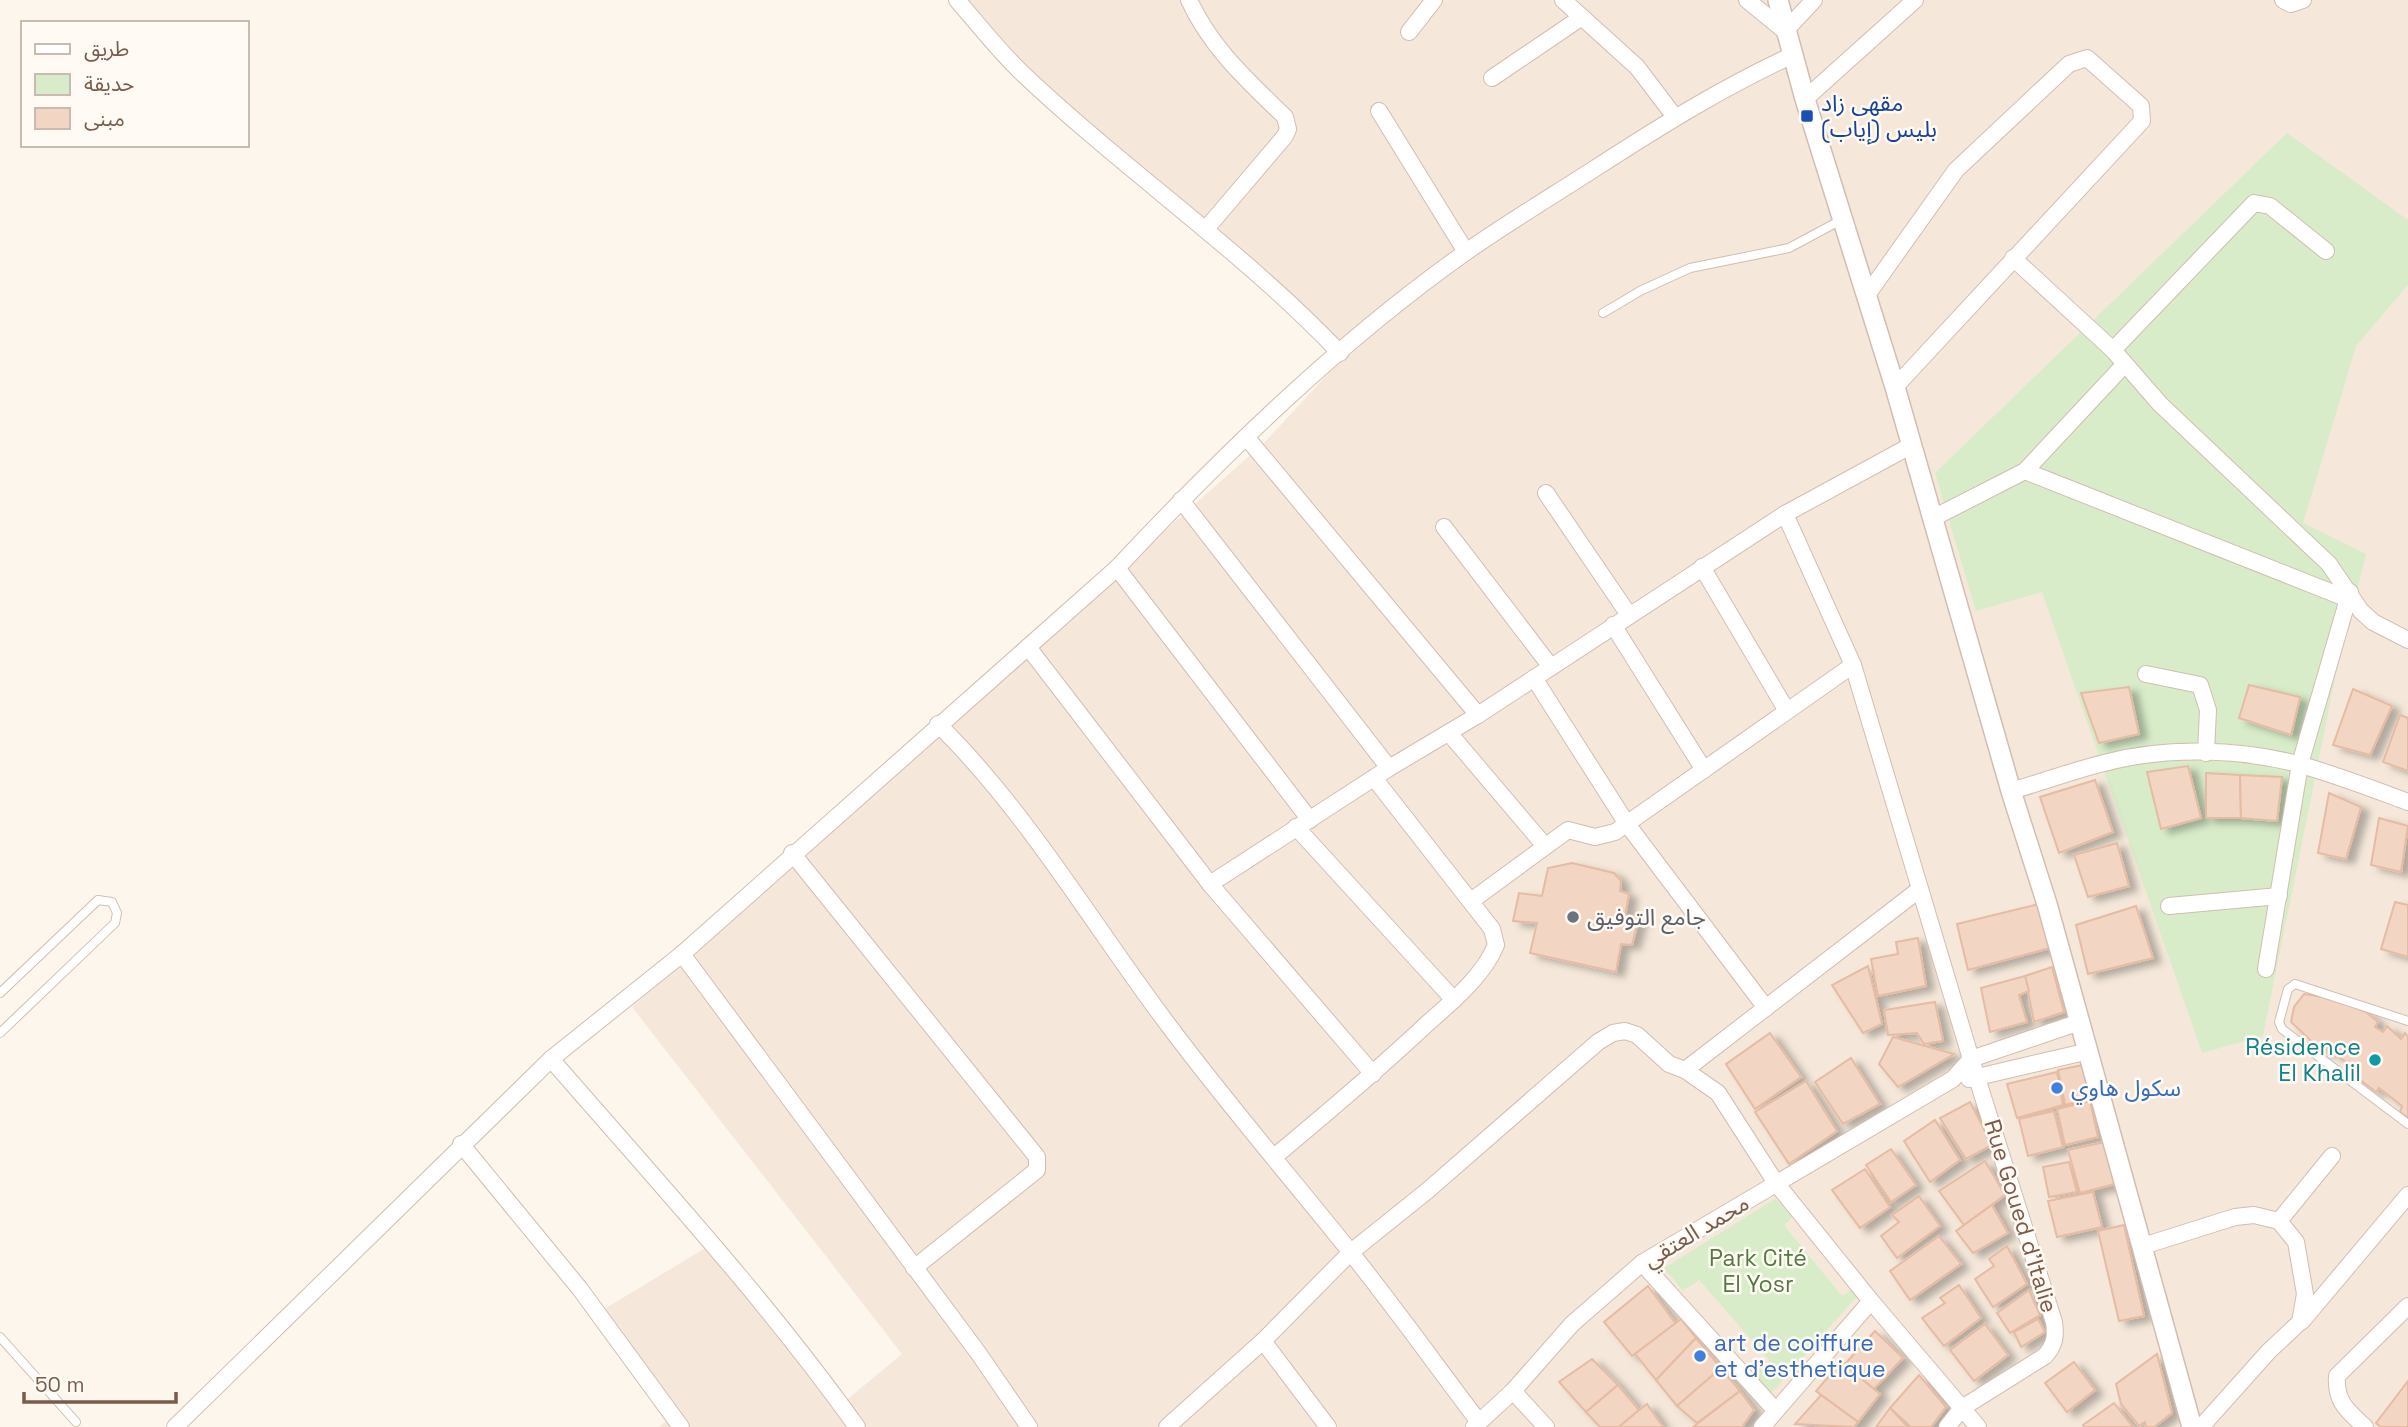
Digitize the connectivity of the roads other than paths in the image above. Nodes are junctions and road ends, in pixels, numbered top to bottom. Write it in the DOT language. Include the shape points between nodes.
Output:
graph roads {
  1 [pos="957,0"];
  2 [pos="1189,0"];
  3 [pos="1434,0"];
  4 [pos="1563,0"];
  5 [pos="1747,0"];
  6 [pos="1779,0"];
  7 [pos="1814,0"];
  8 [pos="1915,0"];
  9 [pos="2283,0"];
  10 [pos="2303,0"];
  11 [pos="1582,17"];
  12 [pos="1786,31"];
  13 [pos="1409,32"];
  14 [pos="1793,55"];
  15 [pos="1492,78"];
  16 [pos="1805,99"];
  17 [pos="1379,111"];
  18 [pos="1675,117"];
  19 [pos="1843,219"];
  20 [pos="1206,229"];
  21 [pos="2326,250"];
  22 [pos="1466,252"];
  23 [pos="2013,258"];
  24 [pos="1867,295"];
  25 [pos="1603,313"];
  26 [pos="2113,350"];
  27 [pos="1340,353"];
  28 [pos="2124,365"];
  29 [pos="1895,387"];
  30 [pos="1247,438"];
  31 [pos="1912,445"];
  32 [pos="2025,471"];
  33 [pos="1546,493"];
  34 [pos="1181,500"];
  35 [pos="1785,514"];
  36 [pos="1933,518"];
  37 [pos="1444,527"];
  38 [pos="1702,567"];
  39 [pos="1117,568"];
  40 [pos="2349,595"];
  41 [pos="1629,615"];
  42 [pos="1613,625"];
  43 [pos="2408,640"];
  44 [pos="1028,647"];
  45 [pos="1853,665"];
  46 [pos="1550,667"];
  47 [pos="2146,674"];
  48 [pos="1534,678"];
  49 [pos="1787,711"];
  50 [pos="1478,715"];
  51 [pos="938,724"];
  52 [pos="1449,733"];
  53 [pos="2206,753"];
  54 [pos="2300,764"];
  55 [pos="1389,768"];
  56 [pos="1704,770"];
  57 [pos="1374,778"];
  58 [pos="2011,791"];
  59 [pos="2408,802"];
  60 [pos="1303,824"];
  61 [pos="1627,824"];
  62 [pos="1545,846"];
  63 [pos="792,853"];
  64 [pos="1210,884"];
  65 [pos="1920,889"];
  66 [pos="2278,896"];
  67 [pos="1471,901"];
  68 [pos="2169,906"];
  69 [pos="682,954"];
  70 [pos="2266,970"];
  71 [pos="0,993"];
  72 [pos="1454,1000"];
  73 [pos="1766,1008"];
  74 [pos="2408,1021"];
  75 [pos="2080,1022"];
  76 [pos="0,1033"];
  77 [pos="2088,1051"];
  78 [pos="551,1059"];
  79 [pos="1970,1059"];
  80 [pos="1685,1070"];
  81 [pos="1373,1074"];
  82 [pos="1953,1079"];
  83 [pos="1977,1079"];
  84 [pos="2408,1124"];
  85 [pos="461,1144"];
  86 [pos="2332,1156"];
  87 [pos="1274,1157"];
  88 [pos="1776,1182"];
  89 [pos="2408,1195"];
  90 [pos="2279,1221"];
  91 [pos="2143,1246"];
  92 [pos="1351,1252"];
  93 [pos="1642,1263"];
  94 [pos="914,1268"];
  95 [pos="1871,1301"];
  96 [pos="2408,1306"];
  97 [pos="2300,1322"];
  98 [pos="0,1337"];
  99 [pos="1263,1341"];
  100 [pos="1513,1391"];
  101 [pos="1962,1408"];
  102 [pos="1775,1410"];
  103 [pos="76,1422"];
  104 [pos="1476,1424"];
  105 [pos="1174,1425"];
  106 [pos="175,1427"];
  107 [pos="681,1427"];
  108 [pos="857,1427"];
  109 [pos="1029,1427"];
  110 [pos="1328,1427"];
  111 [pos="1546,1427"];
  112 [pos="1762,1427"];
  113 [pos="1947,1427"];
  114 [pos="1978,1427"];
  115 [pos="2192,1427"];
  116 [pos="2201,1427"];
  117 [pos="2365,1427"];
  1 -- 20 [label="street" via="1028,78"];
  2 -- 20 [label="street" via="1221,54 1284,117 1288,128"];
  3 -- 13 [label="street"];
  4 -- 11 [label="street"];
  5 -- 12 [label="street"];
  6 -- 12 [label="street"];
  7 -- 12 [label="street"];
  8 -- 16 [label="street"];
  9 -- 10 [label="street" via="2291,4"];
  11 -- 15 [label="street"];
  11 -- 18 [label="street" via="1637,67"];
  12 -- 14 [label="street"];
  14 -- 16 [label="street"];
  14 -- 18 [label="street"];
  16 -- 19 [label="street"];
  17 -- 22 [label="street"];
  18 -- 22 [label="street"];
  19 -- 24 [label="street"];
  19 -- 25 [label="lane" via="1789,248 1690,268"];
  20 -- 27 [label="street" via="1288,298"];
  21 -- 26 [label="street" via="2270,206 2254,203"];
  22 -- 27 [label="street"];
  23 -- 24 [label="street" via="2142,121 2141,106 2087,58 2069,64 1956,170"];
  23 -- 26 [label="street"];
  23 -- 29 [label="street"];
  24 -- 29 [label="street"];
  26 -- 28 [label="street"];
  27 -- 30 [label="street"];
  28 -- 32 [label="street"];
  28 -- 40 [label="street" via="2329,565"];
  29 -- 31 [label="street"];
  30 -- 34 [label="street"];
  30 -- 50 [label="street"];
  31 -- 35 [label="street"];
  31 -- 36 [label="street"];
  32 -- 36 [label="street"];
  32 -- 40 [label="street"];
  33 -- 41 [label="street"];
  34 -- 39 [label="street"];
  34 -- 55 [label="street"];
  35 -- 38 [label="street"];
  35 -- 45 [label="street, Rue Goued d'Italie"];
  36 -- 58 [label="street"];
  37 -- 46 [label="street"];
  38 -- 41 [label="street"];
  38 -- 49 [label="street"];
  39 -- 44 [label="street"];
  39 -- 60 [label="street"];
  40 -- 43 [label="street" via="2373,622"];
  40 -- 54 [label="street"];
  41 -- 42 [label="street"];
  42 -- 46 [label="street"];
  42 -- 56 [label="street"];
  44 -- 51 [label="street"];
  44 -- 64 [label="street"];
  45 -- 49 [label="street"];
  45 -- 65 [label="street, Rue Goued d'Italie"];
  46 -- 48 [label="street"];
  47 -- 53 [label="street" via="2200,685 2207,701"];
  48 -- 50 [label="street"];
  48 -- 61 [label="street"];
  49 -- 56 [label="street"];
  50 -- 52 [label="street"];
  51 -- 63 [label="street"];
  51 -- 87 [label="street" via="1021,819 1190,1054"];
  52 -- 55 [label="street"];
  52 -- 62 [label="street"];
  53 -- 54 [label="street"];
  53 -- 58 [label="street" via="2105,762"];
  54 -- 59 [label="street"];
  54 -- 66 [label="street"];
  55 -- 57 [label="street"];
  56 -- 61 [label="street"];
  57 -- 60 [label="street"];
  57 -- 67 [label="street"];
  58 -- 75 [label="street"];
  60 -- 64 [label="street"];
  60 -- 72 [label="street"];
  61 -- 62 [label="street" via="1601,837 1568,830"];
  61 -- 73 [label="street"];
  62 -- 67 [label="street"];
  63 -- 69 [label="street"];
  63 -- 94 [label="street" via="1037,1157 1037,1170"];
  64 -- 81 [label="street"];
  65 -- 73 [label="street"];
  65 -- 79 [label="street, Rue Goued d'Italie"];
  66 -- 68 [label="street"];
  66 -- 70 [label="street"];
  67 -- 72 [label="street" via="1492,929 1496,945"];
  69 -- 78 [label="street"];
  69 -- 94 [label="street"];
  71 -- 76 [label="lane" via="98,900 112,902 115,923"];
  72 -- 81 [label="street"];
  73 -- 80 [label="street"];
  74 -- 84 [label="lane" via="2295,984 2288,989 2279,1022 2282,1029"];
  75 -- 77 [label="street"];
  75 -- 79 [label="street"];
  77 -- 83 [label="street"];
  77 -- 91 [label="street"];
  78 -- 85 [label="street"];
  78 -- 108 [label="street" via="753,1291"];
  79 -- 82 [label="street, محمد العتقي"];
  79 -- 83 [label="street, Rue Goued d'Italie"];
  80 -- 88 [label="street" via="1718,1093"];
  80 -- 92 [label="street" via="1669,1064 1637,1035 1613,1033"];
  81 -- 87 [label="street"];
  82 -- 83 [label="street"];
  82 -- 88 [label="street, محمد العتقي"];
  83 -- 101 [label="street, Rue Goued d'Italie" via="2056,1335 2053,1347 2038,1363"];
  85 -- 106 [label="street"];
  85 -- 107 [label="street" via="580,1289"];
  86 -- 90 [label="street"];
  87 -- 92 [label="street"];
  88 -- 93 [label="street, محمد العتقي"];
  88 -- 95 [label="street"];
  89 -- 97 [label="street"];
  90 -- 91 [label="street" via="2255,1215 2235,1217"];
  90 -- 97 [label="street" via="2289,1230 2300,1257 2305,1294"];
  91 -- 115 [label="street"];
  92 -- 99 [label="street"];
  92 -- 104 [label="street"];
  93 -- 100 [label="street, محمد العتقي" via="1572,1324"];
  93 -- 102 [label="street"];
  94 -- 109 [label="street"];
  95 -- 101 [label="street"];
  95 -- 102 [label="street"];
  96 -- 117 [label="street" via="2337,1376 2337,1397"];
  97 -- 116 [label="street"];
  98 -- 103 [label="lane"];
  99 -- 105 [label="street"];
  99 -- 110 [label="street"];
  100 -- 104 [label="street, محمد العتقي"];
  100 -- 111 [label="street"];
  101 -- 113 [label="street, Rue Goued d'Italie"];
  101 -- 114 [label="street"];
  102 -- 112 [label="street"];
}
